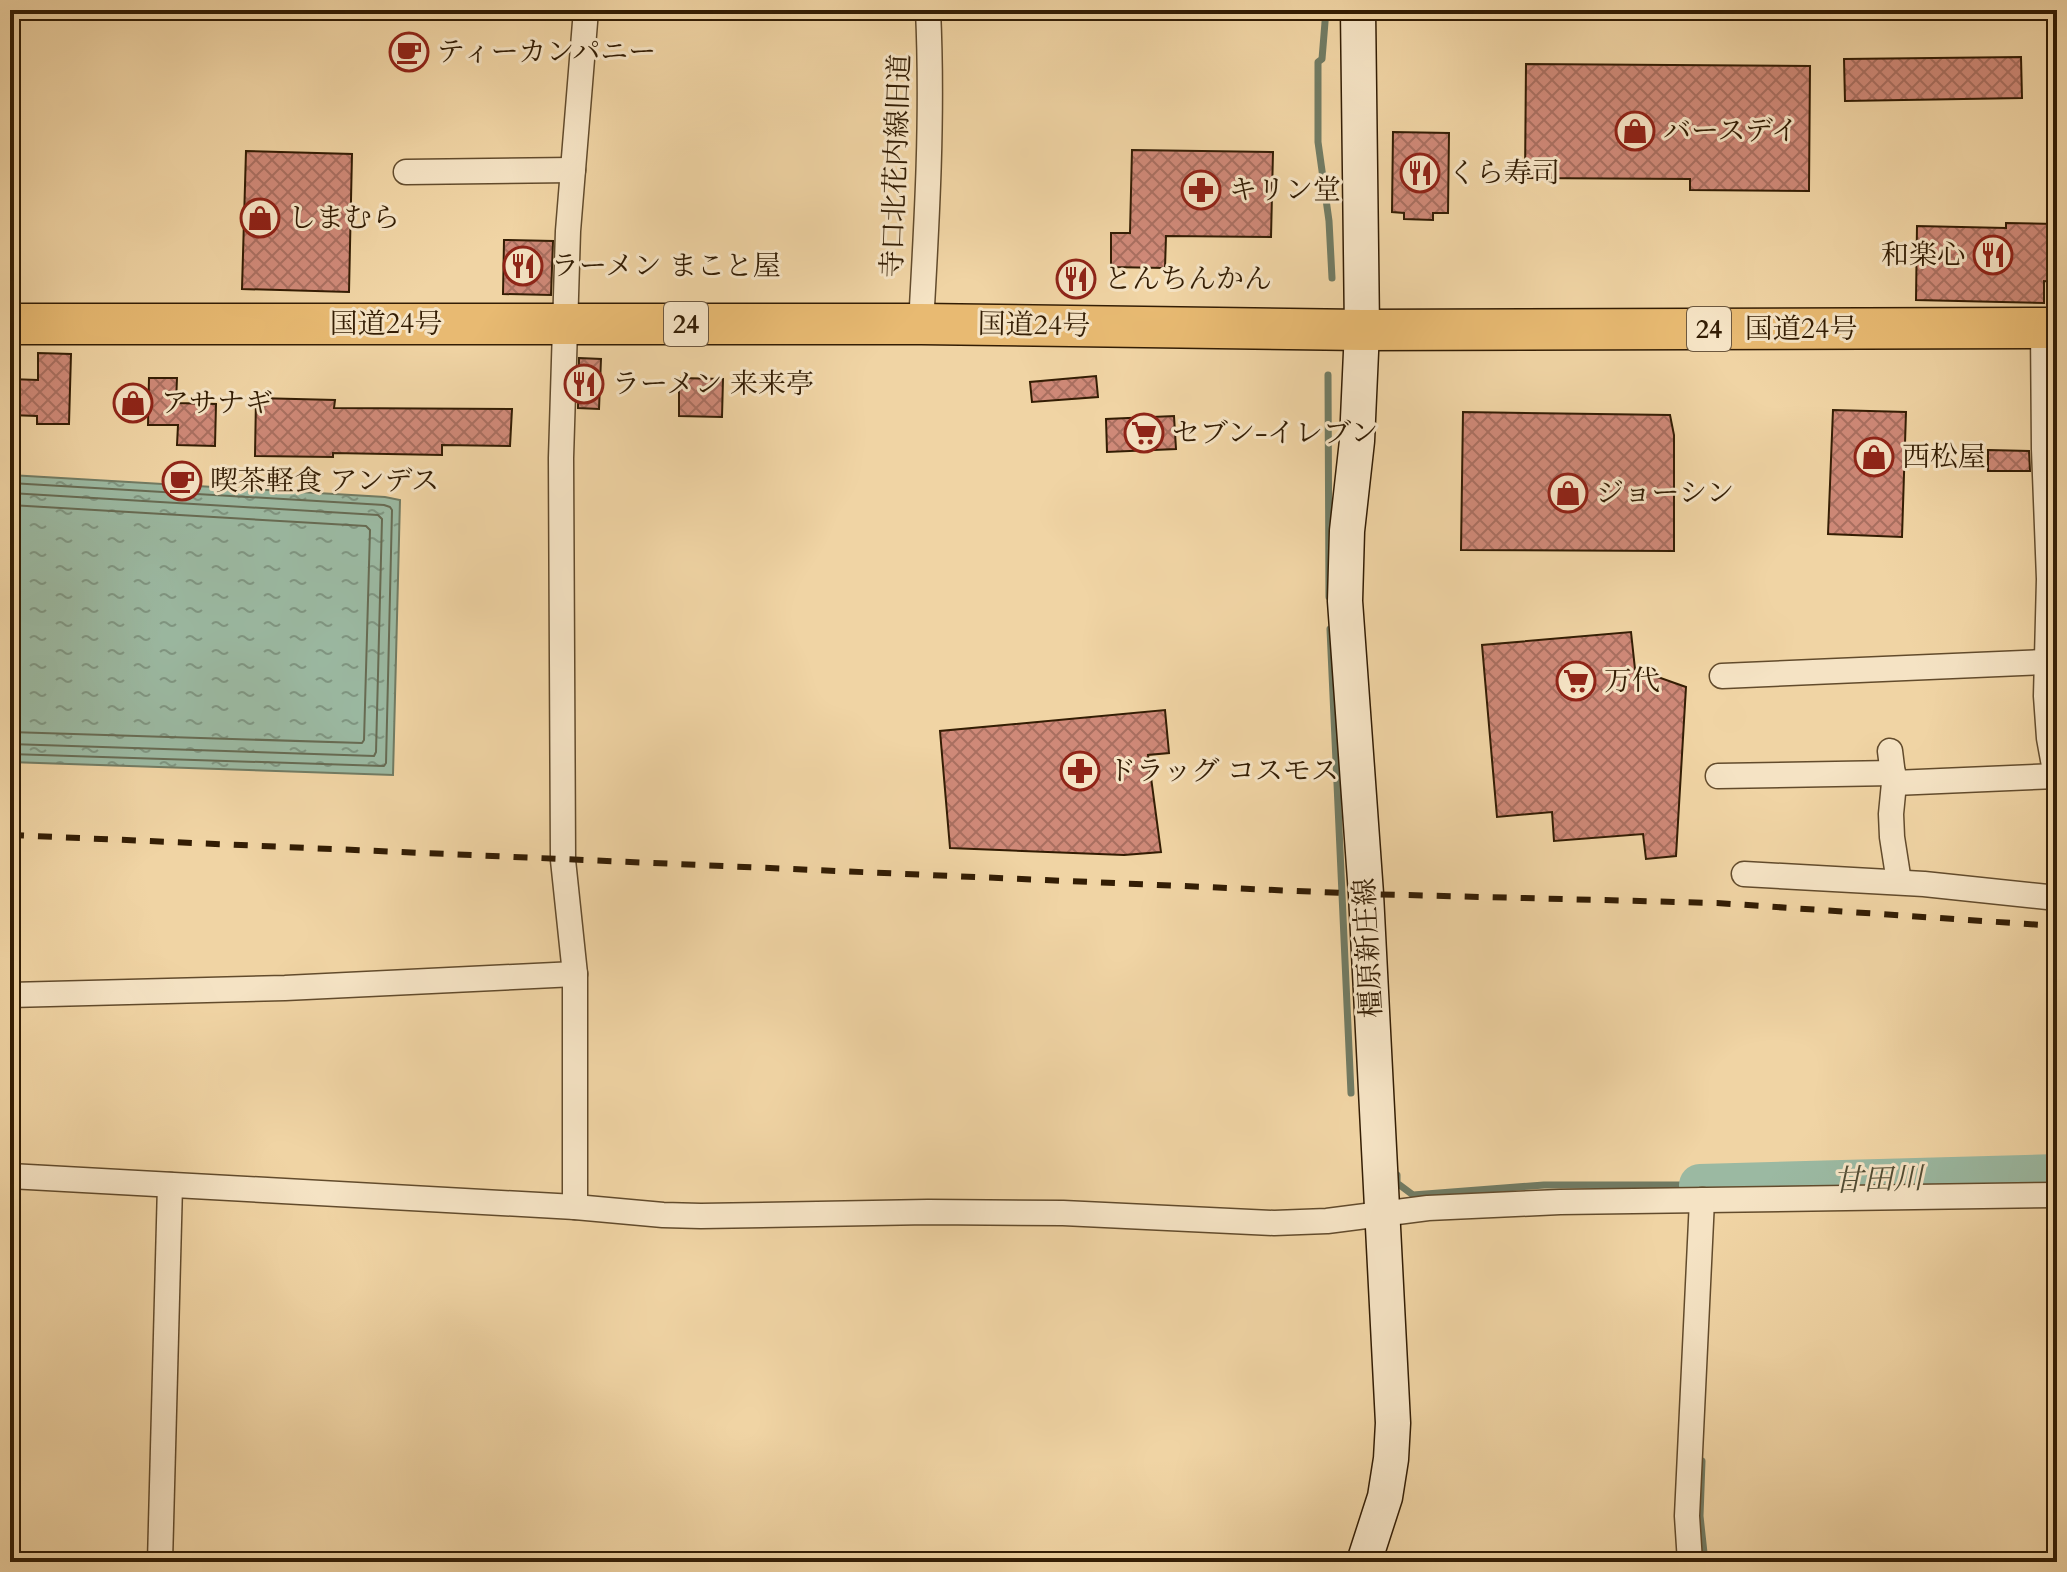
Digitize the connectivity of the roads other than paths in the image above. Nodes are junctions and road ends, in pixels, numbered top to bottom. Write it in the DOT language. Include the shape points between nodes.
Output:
graph roads {
  1 [pos="586,10"];
  2 [pos="928,10"];
  3 [pos="1358,10"];
  4 [pos="573,170"];
  5 [pos="406,172"];
  6 [pos="10,324"];
  7 [pos="564,324"];
  8 [pos="921,324"];
  9 [pos="2050,328"];
  10 [pos="1362,330"];
  11 [pos="2052,635"];
  12 [pos="2046,662"];
  13 [pos="1722,676"];
  14 [pos="1892,769"];
  15 [pos="1718,776"];
  16 [pos="2056,779"];
  17 [pos="1744,874"];
  18 [pos="1899,882"];
  19 [pos="2057,898"];
  20 [pos="575,974"];
  21 [pos="10,995"];
  22 [pos="10,1176"];
  23 [pos="170,1185"];
  24 [pos="2057,1195"];
  25 [pos="1702,1200"];
  26 [pos="575,1207"];
  27 [pos="1381,1213"];
  28 [pos="160,1562"];
  29 [pos="1364,1562"];
  30 [pos="1690,1562"];
  1 -- 4 [label="street"];
  2 -- 8 [label="street, 寺口北花内線旧道" via="931,63"];
  3 -- 10 [label="main road, 橿原新庄線"];
  4 -- 5 [label="street"];
  4 -- 7 [label="street"];
  6 -- 7 [label="highway, 国道24号 / 24"];
  7 -- 8 [label="highway, 国道24号 / 24"];
  7 -- 20 [label="street" via="563,860"];
  8 -- 10 [label="highway, 国道24号 / 24"];
  9 -- 10 [label="highway, 国道24号 / 24"];
  9 -- 11 [label="street" via="2044,449"];
  10 -- 27 [label="main road, 橿原新庄線" via="1345,601"];
  11 -- 12 [label="street"];
  12 -- 13 [label="street"];
  12 -- 16 [label="street"];
  14 -- 15 [label="street"];
  14 -- 16 [label="street"];
  14 -- 18 [label="street" via="1892,837"];
  17 -- 18 [label="street"];
  18 -- 19 [label="street"];
  20 -- 21 [label="street"];
  20 -- 26 [label="street"];
  22 -- 23 [label="street"];
  23 -- 26 [label="street"];
  23 -- 28 [label="street"];
  24 -- 25 [label="street"];
  25 -- 27 [label="street"];
  25 -- 30 [label="street"];
  26 -- 27 [label="street" via="701,1216 1063,1213 1274,1223"];
  27 -- 29 [label="main road, 橿原新庄線" via="1393,1423 1385,1497"];
}
